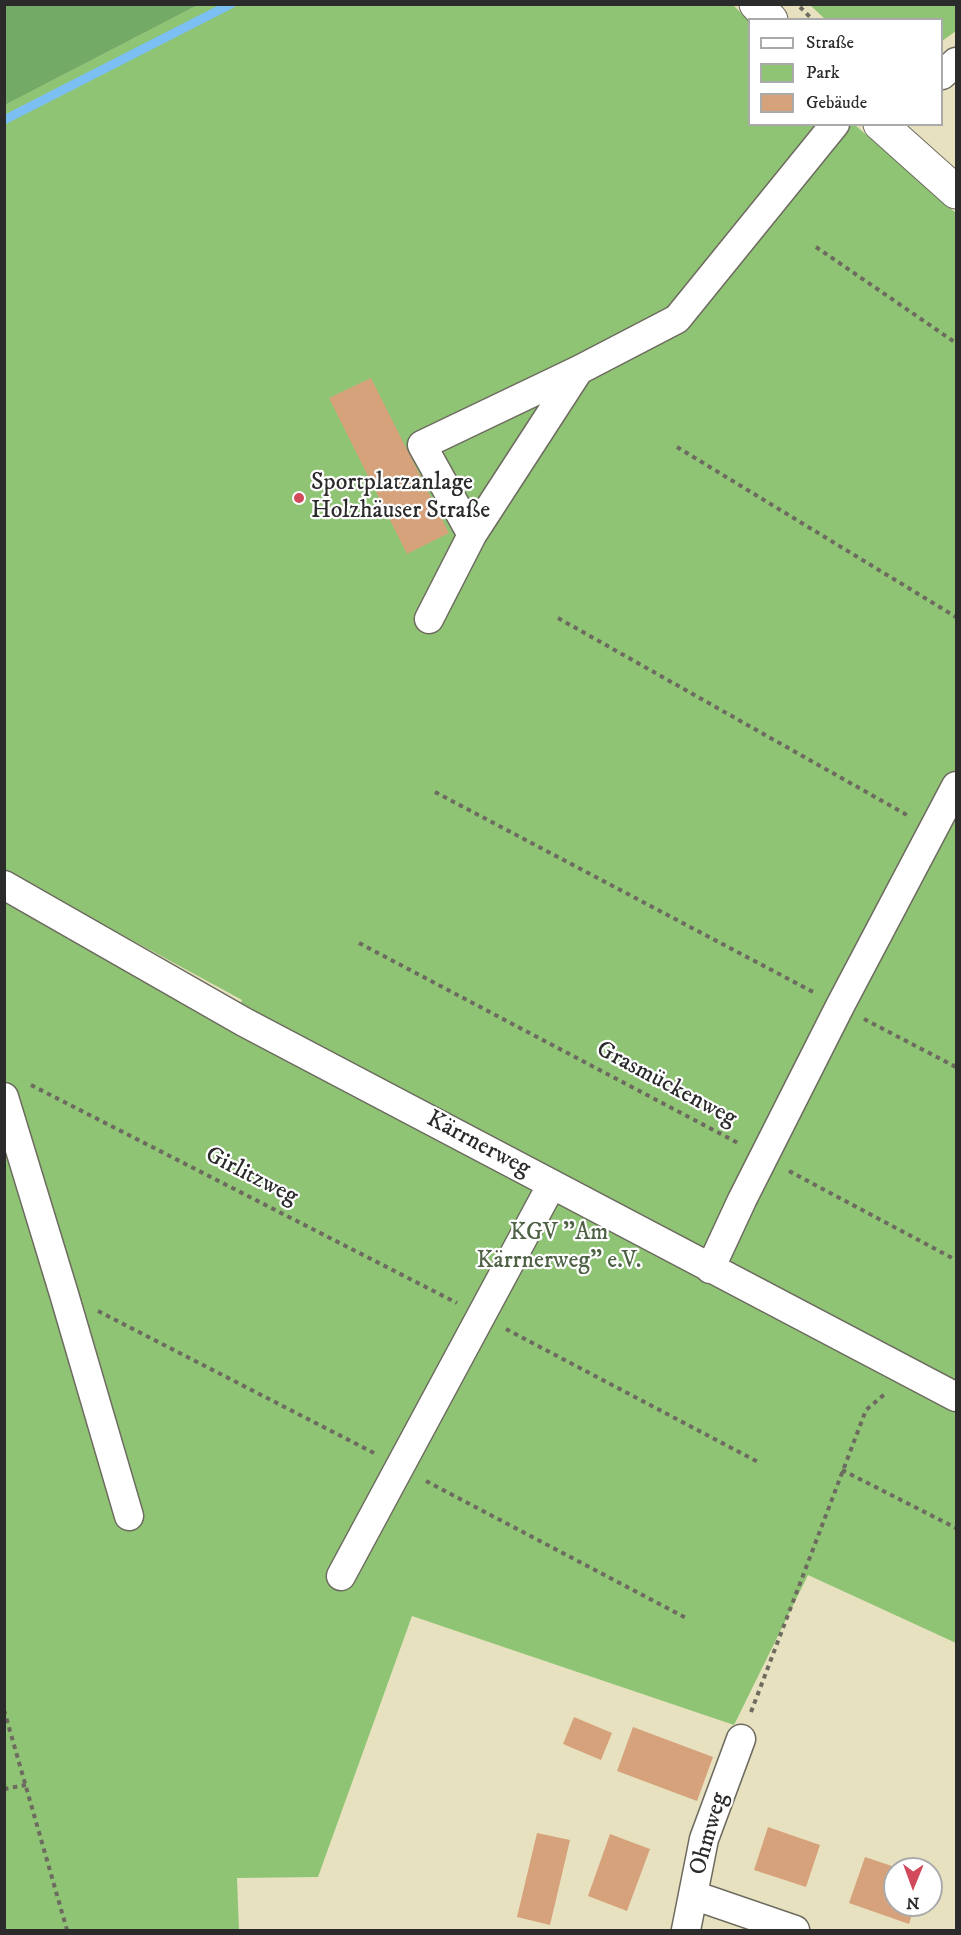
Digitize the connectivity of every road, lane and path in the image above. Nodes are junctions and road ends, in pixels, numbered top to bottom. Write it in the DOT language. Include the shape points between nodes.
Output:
graph roads {
  1 [pos="756,4"];
  2 [pos="798,4"];
  3 [pos="769,18"];
  4 [pos="811,18"];
  5 [pos="957,62"];
  6 [pos="943,74"];
  7 [pos="833,126"];
  8 [pos="886,126"];
  9 [pos="957,192"];
  10 [pos="816,247"];
  11 [pos="957,343"];
  12 [pos="579,370"];
  13 [pos="677,447"];
  14 [pos="472,535"];
  15 [pos="957,617"];
  16 [pos="558,618"];
  17 [pos="429,619"];
  18 [pos="957,786"];
  19 [pos="435,792"];
  20 [pos="934,830"];
  21 [pos="4,885"];
  22 [pos="359,944"];
  23 [pos="840,1006"];
  24 [pos="957,1067"];
  25 [pos="15,1089"];
  26 [pos="764,1157"];
  27 [pos="552,1184"];
  28 [pos="957,1260"];
  29 [pos="710,1269"];
  30 [pos="482,1316"];
  31 [pos="909,1372"];
  32 [pos="957,1397"];
  33 [pos="760,1463"];
  34 [pos="842,1470"];
  35 [pos="129,1516"];
  36 [pos="957,1528"];
  37 [pos="341,1576"];
  38 [pos="4,1710"];
  39 [pos="741,1738"];
  40 [pos="26,1785"];
  41 [pos="4,1790"];
  42 [pos="693,1895"];
  43 [pos="67,1930"];
  44 [pos="686,1930"];
  45 [pos="795,1930"];
  1 -- 3 [label="main road"];
  2 -- 4 [label="path"];
  5 -- 6 [label="street"];
  7 -- 12 [label="street" via="677,319"];
  8 -- 9 [label="main road"];
  10 -- 11 [label="path"];
  12 -- 14 [label="street"];
  12 -- 14 [label="street" via="422,445"];
  13 -- 15 [label="path"];
  14 -- 17 [label="street"];
  16 -- 20 [label="path"];
  18 -- 20 [label="street"];
  19 -- 23 [label="path"];
  20 -- 23 [label="street"];
  21 -- 27 [label="street, Kärrnerweg" via="244,1022"];
  22 -- 26 [label="path, Grasmückenweg"];
  23 -- 24 [label="path"];
  23 -- 26 [label="street"];
  25 -- 30 [label="path, Girlitzweg"];
  25 -- 35 [label="street" via="64,1294"];
  26 -- 28 [label="path, Grasmückenweg"];
  26 -- 29 [label="street"];
  27 -- 29 [label="street, Kärrnerweg"];
  27 -- 30 [label="street"];
  29 -- 31 [label="street, Kärrnerweg"];
  30 -- 33 [label="path, Girlitzweg"];
  30 -- 37 [label="street"];
  31 -- 32 [label="street, Kärrnerweg"];
  31 -- 34 [label="path" via="866,1410"];
  34 -- 36 [label="path"];
  34 -- 39 [label="path"];
  38 -- 40 [label="path"];
  39 -- 42 [label="street, Ohmweg" via="704,1839"];
  40 -- 41 [label="path"];
  40 -- 43 [label="path"];
  42 -- 44 [label="street, Ohmweg"];
  42 -- 45 [label="street"];
}
